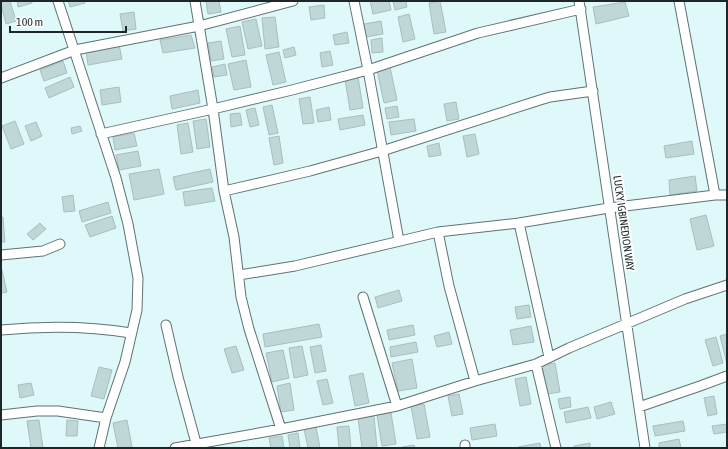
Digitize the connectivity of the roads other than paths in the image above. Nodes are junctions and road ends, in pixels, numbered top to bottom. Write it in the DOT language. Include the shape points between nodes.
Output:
graph roads {
  1 [pos="58,1"];
  2 [pos="195,1"];
  3 [pos="294,1"];
  4 [pos="354,1"];
  5 [pos="679,1"];
  6 [pos="580,5"];
  7 [pos="199,26"];
  8 [pos="75,50"];
  9 [pos="368,70"];
  10 [pos="1,78"];
  11 [pos="593,91"];
  12 [pos="213,109"];
  13 [pos="101,134"];
  14 [pos="382,151"];
  15 [pos="224,190"];
  16 [pos="714,195"];
  17 [pos="727,195"];
  18 [pos="609,208"];
  19 [pos="519,223"];
  20 [pos="438,232"];
  21 [pos="399,241"];
  22 [pos="60,244"];
  23 [pos="1,255"];
  24 [pos="239,275"];
  25 [pos="727,285"];
  26 [pos="363,297"];
  27 [pos="626,324"];
  28 [pos="166,325"];
  29 [pos="1,330"];
  30 [pos="132,333"];
  31 [pos="549,357"];
  32 [pos="536,364"];
  33 [pos="727,376"];
  34 [pos="475,381"];
  35 [pos="397,406"];
  36 [pos="639,407"];
  37 [pos="1,415"];
  38 [pos="106,418"];
  39 [pos="281,430"];
  40 [pos="203,444"];
  41 [pos="99,448"];
  42 [pos="175,448"];
  43 [pos="556,448"];
  44 [pos="644,448"];
  1 -- 8 [label="street"];
  2 -- 7 [label="street"];
  3 -- 7 [label="street"];
  4 -- 9 [label="street"];
  5 -- 16 [label="street"];
  6 -- 9 [label="street" via="478,33"];
  6 -- 11 [label="street, LUCKY IGBINEDION WAY"];
  7 -- 8 [label="street"];
  7 -- 12 [label="street"];
  8 -- 10 [label="street"];
  8 -- 13 [label="street"];
  9 -- 12 [label="street"];
  9 -- 14 [label="street"];
  11 -- 14 [label="street" via="550,97"];
  11 -- 18 [label="street, LUCKY IGBINEDION WAY"];
  12 -- 13 [label="street"];
  12 -- 15 [label="street"];
  13 -- 30 [label="street" via="128,224 138,278 137,310"];
  14 -- 15 [label="street" via="310,171"];
  14 -- 21 [label="street"];
  15 -- 24 [label="street"];
  16 -- 17 [label="street"];
  16 -- 18 [label="street"];
  18 -- 19 [label="street"];
  18 -- 27 [label="street, LUCKY IGBINEDION WAY"];
  19 -- 20 [label="street"];
  19 -- 31 [label="street"];
  20 -- 21 [label="street"];
  20 -- 34 [label="street" via="449,286"];
  21 -- 24 [label="street" via="295,266"];
  22 -- 23 [label="street" via="43,251"];
  24 -- 39 [label="street" via="241,297 249,329"];
  25 -- 27 [label="street" via="685,299"];
  26 -- 35 [label="street"];
  27 -- 31 [label="street"];
  27 -- 36 [label="street, LUCKY IGBINEDION WAY"];
  28 -- 40 [label="street" via="180,384"];
  29 -- 30 [label="street" via="82,327"];
  30 -- 38 [label="street"];
  31 -- 32 [label="street"];
  32 -- 34 [label="street"];
  32 -- 43 [label="street"];
  33 -- 36 [label="street"];
  34 -- 35 [label="street"];
  35 -- 39 [label="street"];
  36 -- 44 [label="street, LUCKY IGBINEDION WAY"];
  37 -- 38 [label="street" via="58,411"];
  38 -- 41 [label="street"];
  39 -- 40 [label="street"];
  40 -- 42 [label="street"];
}
